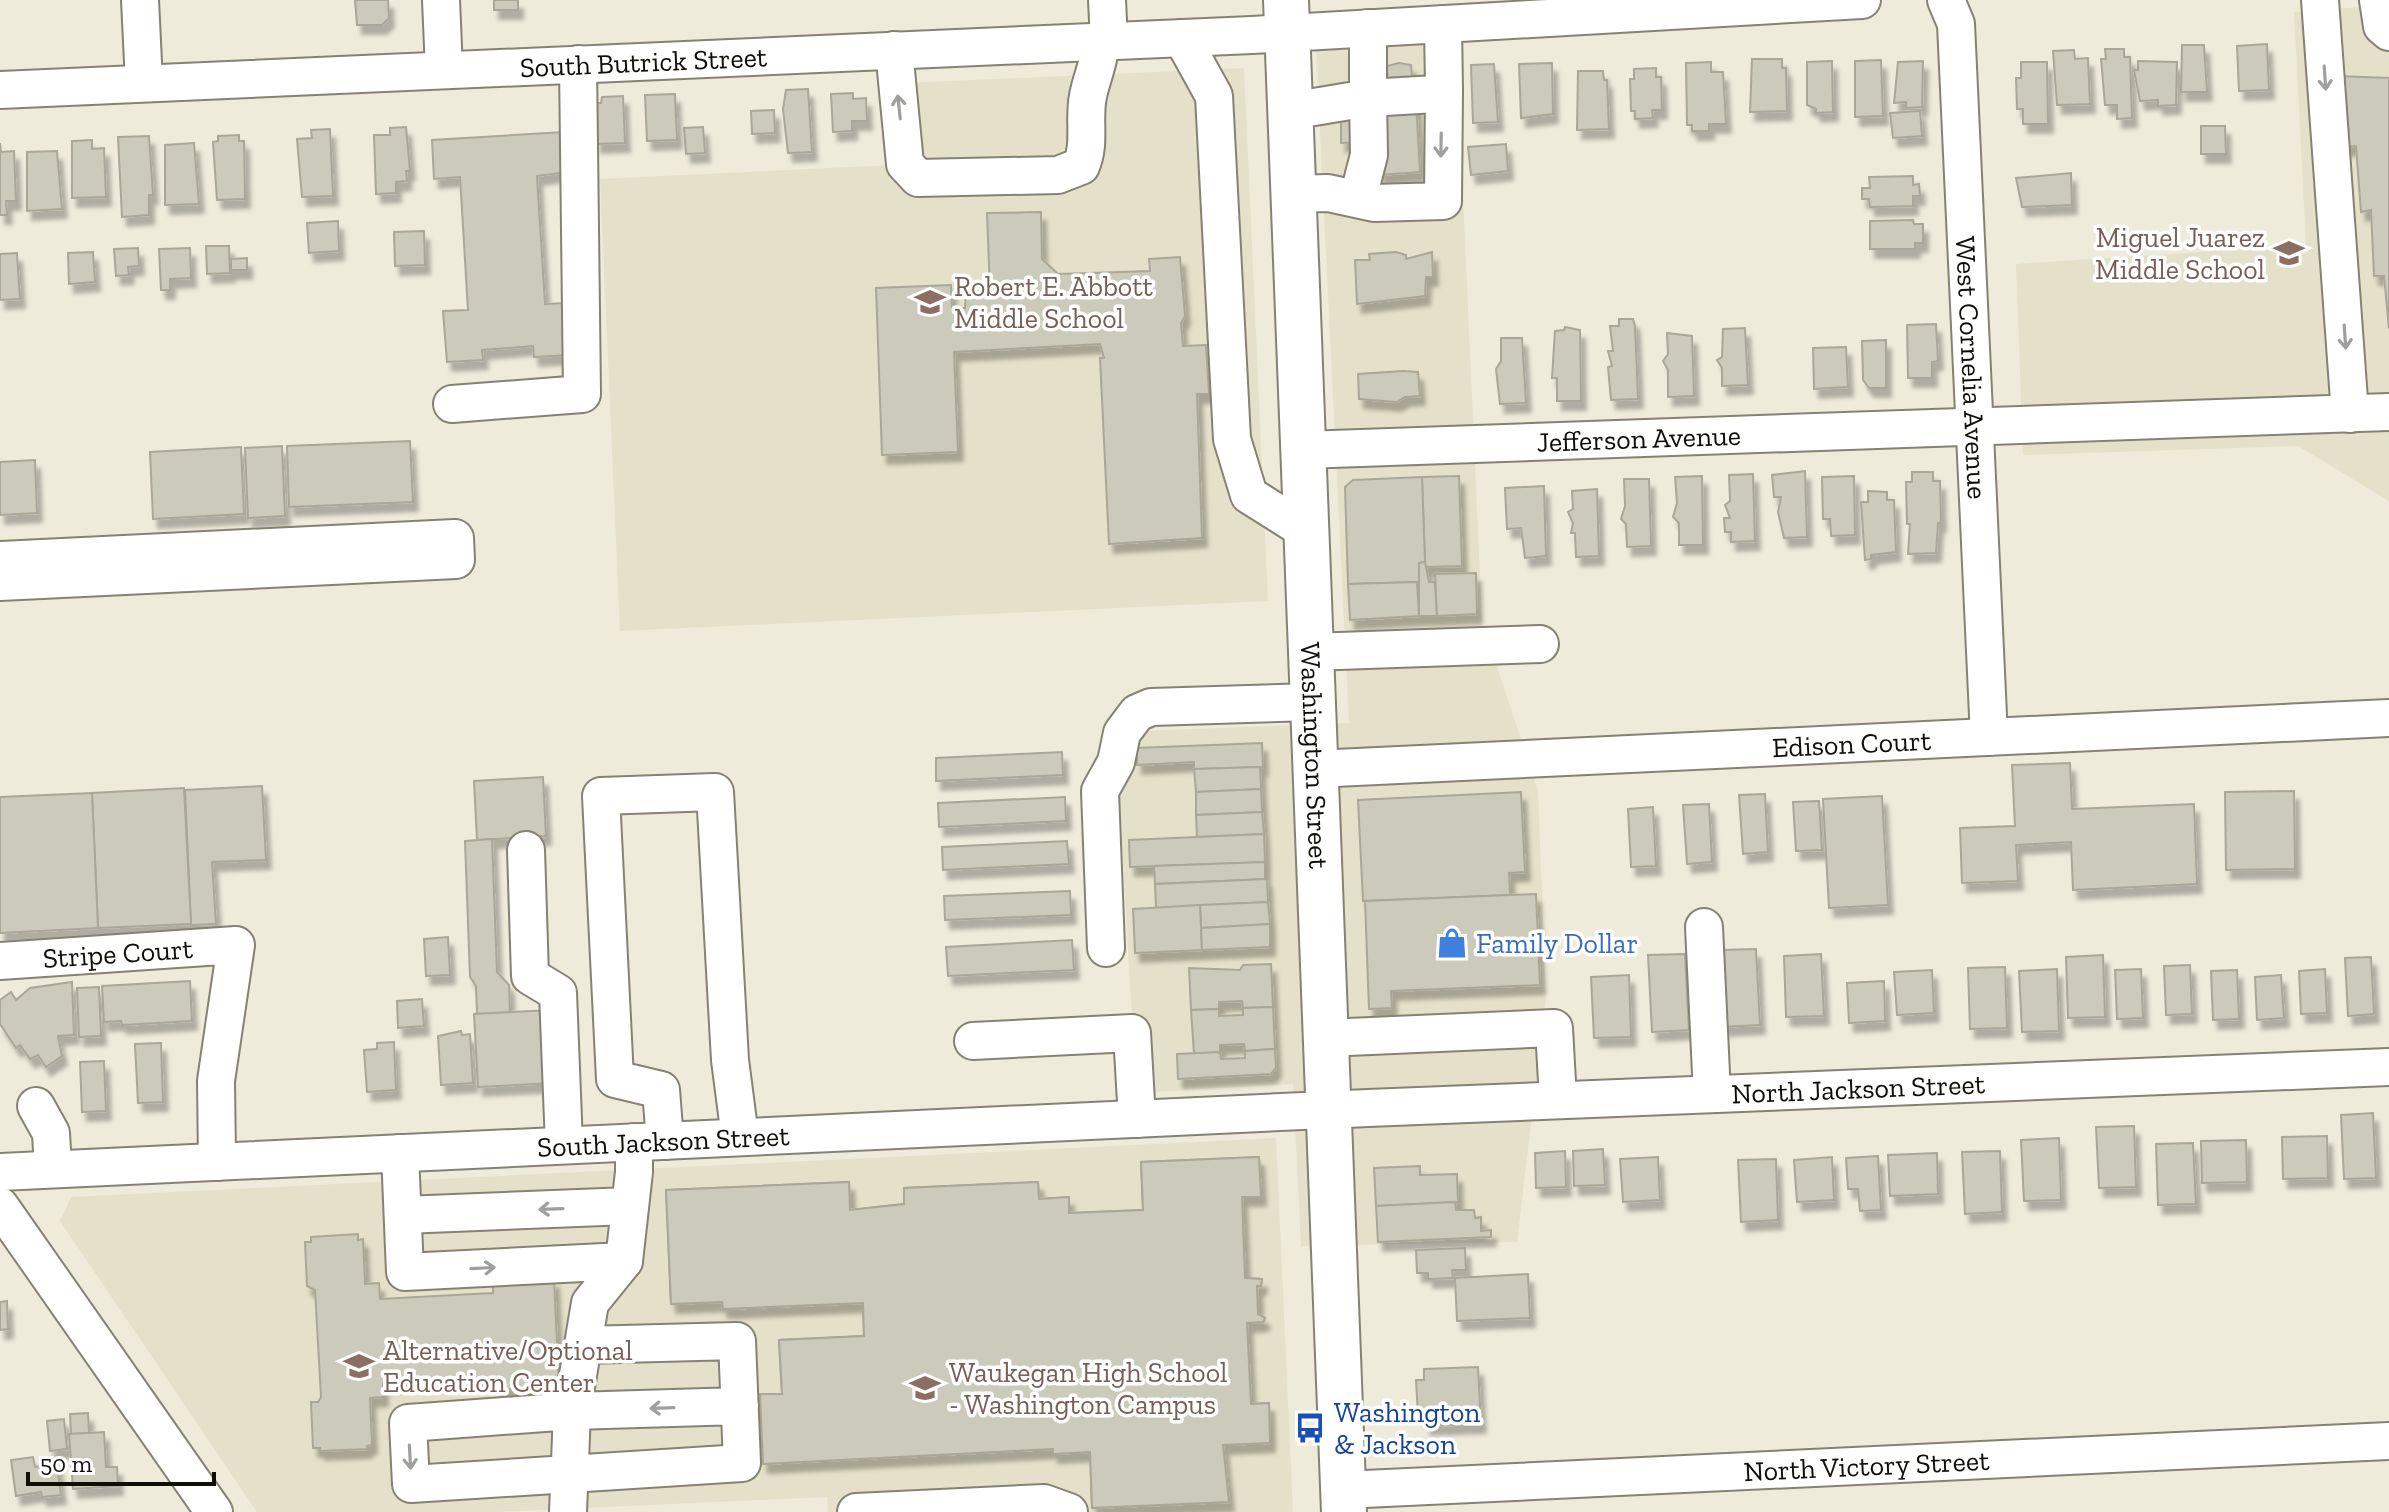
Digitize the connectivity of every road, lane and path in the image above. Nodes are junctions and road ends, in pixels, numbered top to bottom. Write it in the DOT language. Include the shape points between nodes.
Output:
graph roads {
  1 [pos="140,0"];
  2 [pos="441,0"];
  3 [pos="1107,0"];
  4 [pos="1862,0"];
  5 [pos="1946,0"];
  6 [pos="2320,0"];
  7 [pos="2378,0"];
  8 [pos="1619,6"];
  9 [pos="1457,15"];
  10 [pos="1286,16"];
  11 [pos="1368,28"];
  12 [pos="2389,32"];
  13 [pos="1182,38"];
  14 [pos="1105,41"];
  15 [pos="894,50"];
  16 [pos="578,64"];
  17 [pos="444,70"];
  18 [pos="144,83"];
  19 [pos="0,90"];
  20 [pos="1444,90"];
  21 [pos="1368,98"];
  22 [pos="1290,111"];
  23 [pos="1293,194"];
  24 [pos="1358,198"];
  25 [pos="452,404"];
  26 [pos="2389,412"];
  27 [pos="2350,414"];
  28 [pos="1974,428"];
  29 [pos="1303,450"];
  30 [pos="1306,531"];
  31 [pos="0,560"];
  32 [pos="0,582"];
  33 [pos="1540,644"];
  34 [pos="1310,652"];
  35 [pos="1312,702"];
  36 [pos="2389,718"];
  37 [pos="1989,737"];
  38 [pos="1314,769"];
  39 [pos="526,850"];
  40 [pos="1704,927"];
  41 [pos="1106,948"];
  42 [pos="0,961"];
  43 [pos="1325,1038"];
  44 [pos="973,1041"];
  45 [pos="2389,1067"];
  46 [pos="1712,1094"];
  47 [pos="1558,1100"];
  48 [pos="36,1106"];
  49 [pos="1328,1110"];
  50 [pos="1137,1119"];
  51 [pos="740,1137"];
  52 [pos="650,1141"];
  53 [pos="564,1145"];
  54 [pos="400,1153"];
  55 [pos="217,1162"];
  56 [pos="53,1169"];
  57 [pos="0,1172"];
  58 [pos="0,1206"];
  59 [pos="629,1206"];
  60 [pos="403,1215"];
  61 [pos="624,1261"];
  62 [pos="583,1345"];
  63 [pos="740,1406"];
  64 [pos="572,1411"];
  65 [pos="2389,1441"];
  66 [pos="569,1474"];
  67 [pos="1341,1506"];
  68 [pos="214,1512"];
  69 [pos="568,1512"];
  70 [pos="856,1512"];
  71 [pos="1069,1512"];
  1 -- 18 [label="street"];
  2 -- 17 [label="street"];
  3 -- 14 [label="street"];
  4 -- 8 [label="street, South Butrick Street"];
  5 -- 28 [label="street, West Cornelia Avenue" via="1956,24"];
  6 -- 27 [label="street, one-way"];
  7 -- 12 [label="street" via="2382,26"];
  8 -- 9 [label="street, South Butrick Street"];
  9 -- 11 [label="street, South Butrick Street"];
  9 -- 20 [label="street"];
  10 -- 11 [label="street, South Butrick Street"];
  10 -- 13 [label="street, South Butrick Street"];
  10 -- 22 [label="main road, Washington Street"];
  11 -- 21 [label="street"];
  13 -- 14 [label="street, South Butrick Street"];
  13 -- 30 [label="street" via="1214,96 1232,439 1249,495"];
  14 -- 15 [label="street, South Butrick Street"];
  14 -- 15 [label="street, one-way" via="1088,96 1086,154 1081,166 1058,175 918,178 905,164"];
  15 -- 16 [label="street, South Butrick Street"];
  16 -- 17 [label="street, South Butrick Street"];
  16 -- 25 [label="street" via="582,394"];
  17 -- 18 [label="street, South Butrick Street"];
  18 -- 19 [label="street, South Butrick Street"];
  20 -- 21 [label="street"];
  20 -- 24 [label="street, one-way" via="1443,201 1374,203"];
  21 -- 22 [label="street"];
  21 -- 24 [label="street" via="1369,155"];
  22 -- 23 [label="main road, Washington Street"];
  23 -- 24 [label="street"];
  23 -- 29 [label="main road, Washington Street"];
  26 -- 27 [label="street, Jefferson Avenue"];
  27 -- 28 [label="street, Jefferson Avenue"];
  28 -- 29 [label="street, Jefferson Avenue"];
  28 -- 37 [label="street, West Cornelia Avenue"];
  29 -- 30 [label="main road, Washington Street"];
  30 -- 34 [label="main road, Washington Street"];
  31 -- 32 [label="street" via="455,538 456,560"];
  33 -- 34 [label="street"];
  34 -- 35 [label="main road, Washington Street"];
  35 -- 38 [label="main road, Washington Street"];
  35 -- 41 [label="street" via="1151,707 1137,713 1122,733 1116,762 1100,791"];
  36 -- 37 [label="street, Edison Court"];
  37 -- 38 [label="street, Edison Court"];
  38 -- 43 [label="main road, Washington Street"];
  39 -- 53 [label="street" via="530,976 558,993"];
  40 -- 46 [label="street"];
  42 -- 55 [label="street, Stripe Court" via="236,945 216,1081"];
  43 -- 47 [label="street" via="1554,1028"];
  43 -- 49 [label="main road, Washington Street"];
  44 -- 50 [label="street" via="1132,1033"];
  45 -- 46 [label="street, North Jackson Street"];
  46 -- 47 [label="street, North Jackson Street"];
  47 -- 49 [label="street, North Jackson Street"];
  48 -- 56 [label="street" via="51,1133"];
  49 -- 50 [label="street, South Jackson Street"];
  49 -- 67 [label="main road, Washington Street"];
  50 -- 51 [label="street, South Jackson Street"];
  51 -- 52 [label="street, South Jackson Street"];
  51 -- 52 [label="street" via="730,1060 715,792 601,796 615,1079 661,1090"];
  52 -- 53 [label="street, South Jackson Street"];
  52 -- 59 [label="street" via="634,1172"];
  53 -- 54 [label="street, South Jackson Street"];
  54 -- 55 [label="street, South Jackson Street"];
  54 -- 60 [label="street"];
  55 -- 56 [label="street, South Jackson Street"];
  56 -- 57 [label="street, South Jackson Street"];
  58 -- 68 [label="street"];
  59 -- 60 [label="street, one-way"];
  59 -- 61 [label="street"];
  60 -- 61 [label="street, one-way" via="405,1272"];
  61 -- 62 [label="street" via="590,1303"];
  62 -- 63 [label="street" via="737,1341"];
  62 -- 64 [label="street"];
  63 -- 64 [label="street, one-way"];
  63 -- 66 [label="street" via="742,1463"];
  64 -- 66 [label="street"];
  64 -- 66 [label="street, one-way" via="408,1423 411,1484"];
  65 -- 67 [label="street, North Victory Street"];
  66 -- 69 [label="street"];
  70 -- 71 [label="street" via="1044,1503"];
}
